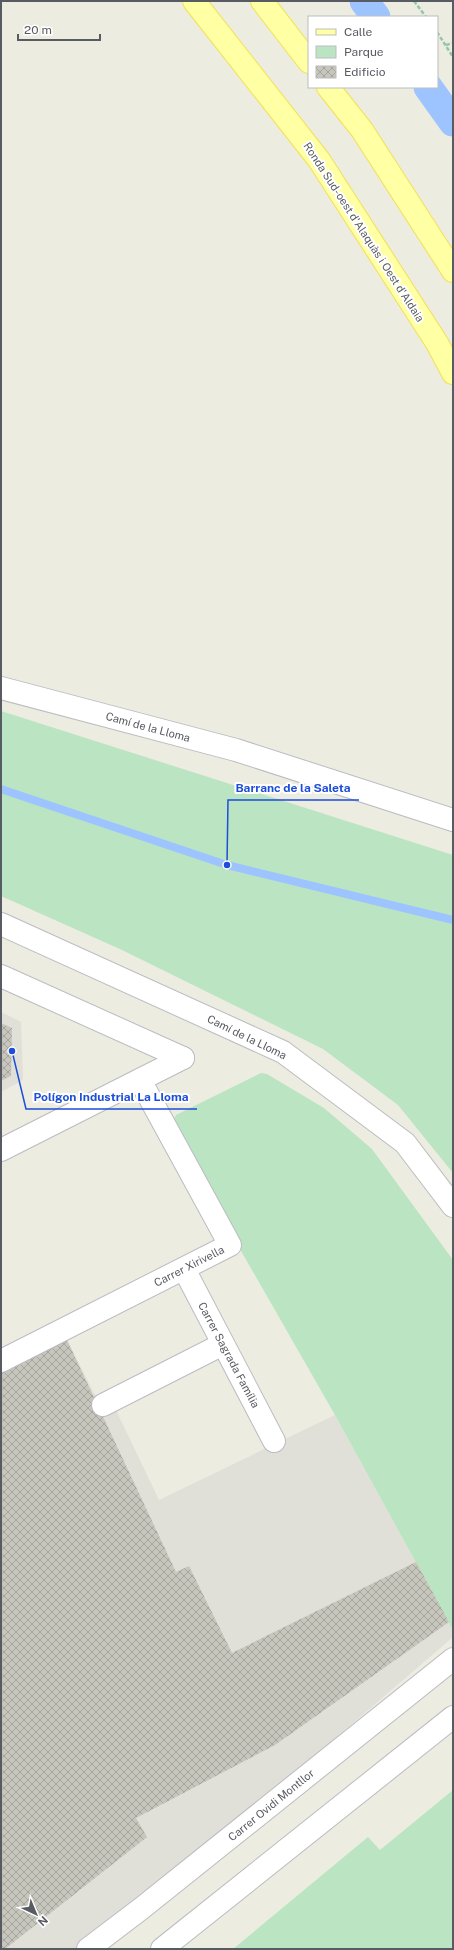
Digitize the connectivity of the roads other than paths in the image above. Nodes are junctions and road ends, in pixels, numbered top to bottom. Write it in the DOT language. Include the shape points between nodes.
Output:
graph roads {
  1 [pos="194,1"];
  2 [pos="262,1"];
  3 [pos="308,61"];
  4 [pos="329,88"];
  5 [pos="453,271"];
  6 [pos="453,373"];
  7 [pos="1,688"];
  8 [pos="453,820"];
  9 [pos="1,924"];
  10 [pos="1,976"];
  11 [pos="140,1080"];
  12 [pos="1,1150"];
  13 [pos="453,1206"];
  14 [pos="184,1269"];
  15 [pos="223,1344"];
  16 [pos="1,1361"];
  17 [pos="103,1405"];
  18 [pos="274,1441"];
  19 [pos="453,1658"];
  20 [pos="453,1716"];
  21 [pos="88,1949"];
  22 [pos="162,1949"];
  1 -- 6 [label="main road, Ronda Sud-oest d'Alaquàs i Oest d'Aldaia" via="319,160 437,343"];
  2 -- 3 [label="main road"];
  4 -- 5 [label="main road" via="362,130"];
  7 -- 8 [label="street, Camí de la Lloma" via="236,750"];
  9 -- 13 [label="street, Camí de la Lloma" via="283,1052 405,1142"];
  10 -- 11 [label="street" via="183,1058"];
  11 -- 12 [label="street"];
  11 -- 14 [label="street, Carrer Xirivella" via="230,1246"];
  14 -- 15 [label="street, Carrer Sagrada Família"];
  14 -- 16 [label="street, Carrer Xirivella"];
  15 -- 17 [label="street"];
  15 -- 18 [label="street, Carrer Sagrada Família"];
  19 -- 21 [label="street, Carrer Ovidi Montllor"];
  20 -- 22 [label="street"];
}
